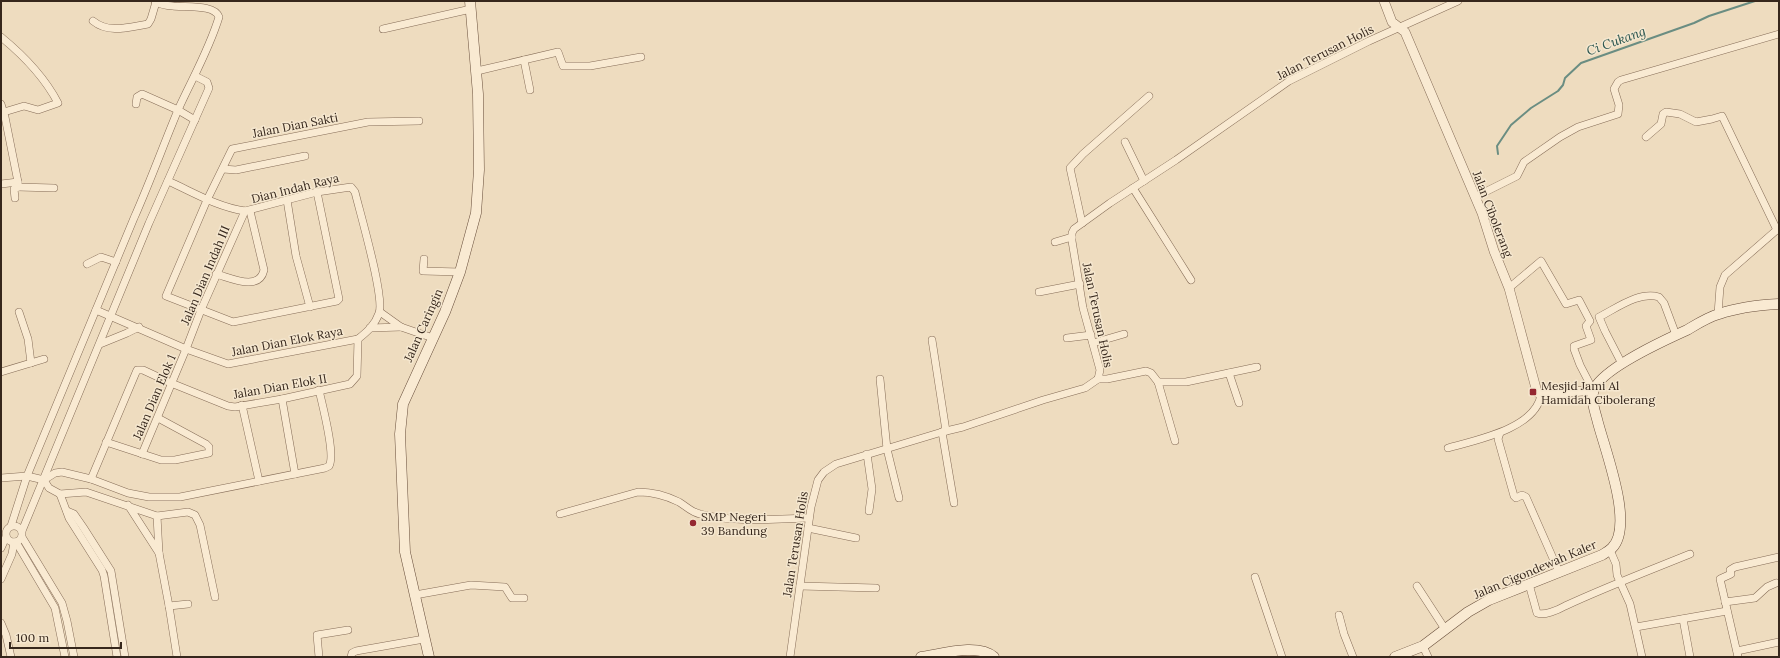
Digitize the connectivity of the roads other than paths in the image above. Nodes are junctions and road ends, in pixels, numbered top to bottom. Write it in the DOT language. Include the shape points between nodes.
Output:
graph roads {
  1 [pos="1384,1"];
  2 [pos="1458,1"];
  3 [pos="156,2"];
  4 [pos="471,5"];
  5 [pos="93,21"];
  6 [pos="1398,27"];
  7 [pos="384,29"];
  8 [pos="1779,34"];
  9 [pos="1,37"];
  10 [pos="641,56"];
  11 [pos="524,60"];
  12 [pos="477,70"];
  13 [pos="195,76"];
  14 [pos="530,90"];
  15 [pos="1149,96"];
  16 [pos="1,104"];
  17 [pos="136,104"];
  18 [pos="178,110"];
  19 [pos="3,116"];
  20 [pos="194,120"];
  21 [pos="419,122"];
  22 [pos="1646,138"];
  23 [pos="1125,142"];
  24 [pos="305,156"];
  25 [pos="223,169"];
  26 [pos="168,181"];
  27 [pos="1144,181"];
  28 [pos="1,184"];
  29 [pos="18,185"];
  30 [pos="54,188"];
  31 [pos="1133,188"];
  32 [pos="318,192"];
  33 [pos="1476,197"];
  34 [pos="16,198"];
  35 [pos="207,200"];
  36 [pos="286,200"];
  37 [pos="247,211"];
  38 [pos="1082,223"];
  39 [pos="1778,229"];
  40 [pos="1072,237"];
  41 [pos="1055,242"];
  42 [pos="424,259"];
  43 [pos="116,262"];
  44 [pos="87,264"];
  45 [pos="460,272"];
  46 [pos="216,274"];
  47 [pos="1191,280"];
  48 [pos="1080,284"];
  49 [pos="1509,288"];
  50 [pos="1039,292"];
  51 [pos="1779,304"];
  52 [pos="310,307"];
  53 [pos="96,310"];
  54 [pos="200,310"];
  55 [pos="19,312"];
  56 [pos="380,312"];
  57 [pos="1718,314"];
  58 [pos="112,316"];
  59 [pos="1600,317"];
  60 [pos="1590,321"];
  61 [pos="139,327"];
  62 [pos="401,327"];
  63 [pos="370,328"];
  64 [pos="1124,334"];
  65 [pos="1091,335"];
  66 [pos="1676,335"];
  67 [pos="433,338"];
  68 [pos="1067,338"];
  69 [pos="358,339"];
  70 [pos="932,340"];
  71 [pos="1093,343"];
  72 [pos="100,344"];
  73 [pos="186,349"];
  74 [pos="44,359"];
  75 [pos="31,363"];
  76 [pos="1622,364"];
  77 [pos="1257,368"];
  78 [pos="1,372"];
  79 [pos="1229,373"];
  80 [pos="880,379"];
  81 [pos="1098,379"];
  82 [pos="1158,382"];
  83 [pos="171,383"];
  84 [pos="319,390"];
  85 [pos="1593,390"];
  86 [pos="1541,395"];
  87 [pos="282,399"];
  88 [pos="1239,403"];
  89 [pos="242,405"];
  90 [pos="158,418"];
  91 [pos="944,431"];
  92 [pos="1500,433"];
  93 [pos="1176,441"];
  94 [pos="106,442"];
  95 [pos="1448,448"];
  96 [pos="887,449"];
  97 [pos="142,454"];
  98 [pos="867,454"];
  99 [pos="295,474"];
  100 [pos="27,476"];
  101 [pos="1,478"];
  102 [pos="91,479"];
  103 [pos="44,480"];
  104 [pos="259,482"];
  105 [pos="60,494"];
  106 [pos="899,498"];
  107 [pos="954,503"];
  108 [pos="128,505"];
  109 [pos="869,511"];
  110 [pos="560,514"];
  111 [pos="156,516"];
  112 [pos="810,518"];
  113 [pos="11,526"];
  114 [pos="808,528"];
  115 [pos="22,534"];
  116 [pos="6,537"];
  117 [pos="856,538"];
  118 [pos="15,542"];
  119 [pos="1,548"];
  120 [pos="1610,550"];
  121 [pos="159,553"];
  122 [pos="1690,554"];
  123 [pos="1779,557"];
  124 [pos="104,567"];
  125 [pos="1559,572"];
  126 [pos="1255,576"];
  127 [pos="1,579"];
  128 [pos="1620,581"];
  129 [pos="1776,583"];
  130 [pos="1529,584"];
  131 [pos="800,586"];
  132 [pos="1417,586"];
  133 [pos="876,588"];
  134 [pos="415,595"];
  135 [pos="214,597"];
  136 [pos="524,598"];
  137 [pos="1725,602"];
  138 [pos="188,604"];
  139 [pos="169,606"];
  140 [pos="1727,611"];
  141 [pos="1339,615"];
  142 [pos="1683,619"];
  143 [pos="1,623"];
  144 [pos="1636,627"];
  145 [pos="1445,629"];
  146 [pos="348,630"];
  147 [pos="424,639"];
  148 [pos="1779,642"];
  149 [pos="124,646"];
  150 [pos="1423,646"];
  151 [pos="115,647"];
  152 [pos="1738,654"];
  153 [pos="11,657"];
  154 [pos="65,657"];
  155 [pos="74,657"];
  156 [pos="117,657"];
  157 [pos="125,657"];
  158 [pos="177,657"];
  159 [pos="319,657"];
  160 [pos="351,657"];
  161 [pos="429,657"];
  162 [pos="790,657"];
  163 [pos="921,657"];
  164 [pos="994,657"];
  165 [pos="1282,657"];
  166 [pos="1353,657"];
  167 [pos="1395,657"];
  168 [pos="1428,657"];
  169 [pos="1642,657"];
  170 [pos="1690,657"];
  1 -- 6 [label="street, Jalan Cibolerang" via="1392,22"];
  2 -- 6 [label="street, Jalan Terusan Holis"];
  3 -- 5 [label="street" via="148,24 114,29 101,27"];
  3 -- 13 [label="street" via="167,5 199,3 218,13 219,17 207,50"];
  4 -- 7 [label="street"];
  4 -- 12 [label="main road, Jalan Caringin"];
  6 -- 27 [label="street, Jalan Terusan Holis" via="1289,81"];
  6 -- 33 [label="street, Jalan Cibolerang" via="1405,32"];
  8 -- 33 [label="street" via="1621,80 1614,89 1619,105 1619,112 1616,115 1578,127 1560,137 1524,162 1517,176"];
  9 -- 19 [label="street" via="33,68 58,103 38,110 24,106"];
  10 -- 11 [label="street" via="587,67 562,66 558,52"];
  11 -- 12 [label="street"];
  11 -- 14 [label="street"];
  12 -- 45 [label="main road, Jalan Caringin" via="479,187 476,213"];
  13 -- 18 [label="street"];
  13 -- 20 [label="street" via="207,82 209,86"];
  15 -- 38 [label="street" via="1082,154 1070,168"];
  16 -- 19 [label="street"];
  17 -- 18 [label="street" via="137,97 142,94"];
  18 -- 20 [label="street"];
  18 -- 43 [label="street" via="153,177"];
  19 -- 29 [label="street"];
  20 -- 26 [label="street"];
  21 -- 25 [label="street, Jalan Dian Sakti" via="368,122 235,148 230,150"];
  22 -- 39 [label="street" via="1661,124 1666,112 1680,114 1696,122 1722,116"];
  23 -- 27 [label="street"];
  24 -- 25 [label="street" via="236,170"];
  25 -- 35 [label="street, Jalan Dian Sakti"];
  26 -- 35 [label="street, Dian Indah Raya"];
  26 -- 58 [label="street"];
  27 -- 31 [label="street, Jalan Terusan Holis"];
  28 -- 29 [label="street"];
  29 -- 30 [label="street"];
  29 -- 34 [label="street" via="14,189"];
  31 -- 38 [label="street, Jalan Terusan Holis"];
  31 -- 47 [label="street"];
  32 -- 36 [label="street, Dian Indah Raya"];
  32 -- 52 [label="street" via="339,299 336,302"];
  32 -- 56 [label="street, Dian Indah Raya" via="349,186 354,188 380,294"];
  33 -- 49 [label="street, Jalan Cibolerang"];
  35 -- 37 [label="street, Dian Indah Raya" via="233,210"];
  35 -- 54 [label="street, Jalan Dian Sakti" via="167,292 168,298"];
  36 -- 37 [label="street, Dian Indah Raya"];
  36 -- 52 [label="street" via="296,256"];
  37 -- 46 [label="street, Jalan Dian Indah III"];
  37 -- 46 [label="street" via="264,270 262,276 252,283"];
  38 -- 40 [label="street, Jalan Terusan Holis" via="1073,231"];
  39 -- 57 [label="street" via="1725,275 1720,287"];
  40 -- 41 [label="street"];
  40 -- 48 [label="street, Jalan Terusan Holis"];
  42 -- 45 [label="street" via="423,271"];
  43 -- 44 [label="street" via="101,257"];
  43 -- 53 [label="street"];
  45 -- 67 [label="main road, Jalan Caringin"];
  46 -- 54 [label="street, Jalan Dian Indah III"];
  48 -- 50 [label="street"];
  48 -- 65 [label="street, Jalan Terusan Holis" via="1083,308"];
  49 -- 60 [label="street" via="1541,261 1566,304 1579,300"];
  49 -- 86 [label="street, Jalan Cibolerang" via="1528,364 1536,390"];
  51 -- 57 [label="main road" via="1746,307"];
  52 -- 54 [label="street" via="235,322"];
  53 -- 58 [label="street, Jalan Dian Elok Raya"];
  53 -- 100 [label="street"];
  54 -- 73 [label="street, Jalan Dian Indah III"];
  55 -- 75 [label="street" via="28,339"];
  56 -- 62 [label="street"];
  56 -- 63 [label="street, Jalan Dian Elok Raya"];
  57 -- 66 [label="main road"];
  58 -- 61 [label="street, Jalan Dian Elok Raya"];
  58 -- 72 [label="street"];
  59 -- 60 [label="street"];
  59 -- 66 [label="street" via="1634,299 1655,296 1664,303"];
  59 -- 76 [label="street"];
  60 -- 85 [label="street" via="1586,326 1591,340 1574,347"];
  61 -- 72 [label="street"];
  61 -- 73 [label="street, Jalan Dian Elok Raya"];
  62 -- 63 [label="street"];
  62 -- 67 [label="street"];
  63 -- 69 [label="street, Jalan Dian Elok Raya"];
  64 -- 71 [label="street"];
  65 -- 68 [label="street"];
  65 -- 71 [label="street, Jalan Terusan Holis"];
  66 -- 76 [label="main road"];
  67 -- 134 [label="main road, Jalan Caringin" via="408,392 402,412 400,434 405,549"];
  69 -- 73 [label="street, Jalan Dian Elok Raya" via="231,363 224,363"];
  69 -- 84 [label="street, Jalan Dian Elok II" via="355,380 350,384"];
  70 -- 91 [label="street"];
  71 -- 81 [label="street, Jalan Terusan Holis" via="1100,370"];
  72 -- 103 [label="street"];
  73 -- 83 [label="street, Jalan Dian Elok 1"];
  74 -- 75 [label="street"];
  75 -- 78 [label="street"];
  76 -- 85 [label="main road" via="1597,383"];
  77 -- 79 [label="street"];
  79 -- 82 [label="street" via="1186,382"];
  79 -- 88 [label="street"];
  80 -- 96 [label="street"];
  81 -- 82 [label="street" via="1146,371"];
  81 -- 91 [label="street, Jalan Terusan Holis" via="1086,388"];
  82 -- 93 [label="street"];
  83 -- 89 [label="street, Jalan Dian Elok II" via="228,406"];
  83 -- 90 [label="street, Jalan Dian Elok 1"];
  83 -- 94 [label="street, Jalan Dian Elok II" via="143,370 137,370"];
  84 -- 87 [label="street, Jalan Dian Elok II"];
  84 -- 99 [label="street" via="330,442 331,464 325,468"];
  85 -- 86 [label="street"];
  85 -- 120 [label="main road, Jalan Cigondewah Kaler" via="1594,408 1614,476 1619,503 1620,527"];
  86 -- 92 [label="street" via="1539,404 1533,412"];
  87 -- 89 [label="street, Jalan Dian Elok II"];
  87 -- 99 [label="street"];
  89 -- 104 [label="street"];
  90 -- 97 [label="street, Jalan Dian Elok 1"];
  90 -- 97 [label="street" via="206,444 210,447 209,453 175,460 161,460"];
  91 -- 96 [label="street, Jalan Terusan Holis"];
  91 -- 107 [label="street"];
  92 -- 95 [label="street"];
  92 -- 125 [label="street" via="1498,439 1514,496 1526,496"];
  94 -- 97 [label="street"];
  94 -- 102 [label="street"];
  96 -- 98 [label="street, Jalan Terusan Holis"];
  96 -- 106 [label="street"];
  98 -- 109 [label="street" via="872,489"];
  98 -- 112 [label="street, Jalan Terusan Holis" via="842,462 824,472 815,488"];
  99 -- 104 [label="street"];
  100 -- 101 [label="street"];
  100 -- 103 [label="street"];
  100 -- 113 [label="street"];
  102 -- 103 [label="street" via="62,472"];
  102 -- 104 [label="street" via="128,493 164,498 191,496"];
  103 -- 105 [label="street" via="49,488"];
  103 -- 115 [label="street"];
  105 -- 108 [label="street" via="86,492"];
  105 -- 124 [label="street" via="69,518"];
  108 -- 111 [label="street"];
  108 -- 121 [label="street"];
  110 -- 112 [label="street" via="638,492 648,492 675,500 692,512 712,517"];
  111 -- 121 [label="street"];
  111 -- 135 [label="street" via="188,512 198,517"];
  112 -- 114 [label="street, Jalan Terusan Holis"];
  113 -- 115 [label="street" via="16,525"];
  113 -- 116 [label="street" via="6,530"];
  114 -- 117 [label="street"];
  114 -- 131 [label="street, Jalan Terusan Holis"];
  115 -- 118 [label="street"];
  115 -- 155 [label="street" via="62,603"];
  116 -- 118 [label="street" via="9,541"];
  116 -- 119 [label="street"];
  118 -- 127 [label="street"];
  118 -- 154 [label="street" via="55,608"];
  120 -- 125 [label="main road, Jalan Cigondewah Kaler"];
  120 -- 128 [label="street"];
  121 -- 139 [label="street"];
  122 -- 128 [label="street"];
  123 -- 137 [label="street" via="1730,570 1729,576 1720,579"];
  124 -- 149 [label="street" via="113,579"];
  124 -- 151 [label="street"];
  125 -- 130 [label="main road, Jalan Cigondewah Kaler"];
  126 -- 165 [label="street"];
  128 -- 130 [label="street" via="1542,615 1536,613"];
  128 -- 144 [label="street"];
  129 -- 137 [label="street" via="1755,598"];
  130 -- 145 [label="main road, Jalan Cigondewah Kaler" via="1490,600"];
  131 -- 133 [label="street"];
  131 -- 162 [label="street, Jalan Terusan Holis"];
  132 -- 145 [label="street"];
  134 -- 136 [label="street" via="481,585 505,587 512,598"];
  134 -- 147 [label="main road, Jalan Caringin"];
  137 -- 140 [label="street"];
  138 -- 139 [label="street"];
  139 -- 158 [label="street"];
  140 -- 142 [label="street"];
  140 -- 152 [label="street"];
  141 -- 166 [label="street"];
  142 -- 144 [label="street"];
  142 -- 170 [label="street"];
  143 -- 153 [label="street"];
  144 -- 169 [label="street"];
  145 -- 150 [label="main road, Jalan Cigondewah Kaler"];
  146 -- 159 [label="street" via="317,635"];
  147 -- 160 [label="street" via="356,651 352,652"];
  147 -- 161 [label="main road, Jalan Caringin"];
  148 -- 152 [label="street"];
  149 -- 151 [label="street"];
  149 -- 157 [label="street"];
  150 -- 167 [label="main road, Jalan Cigondewah Kaler"];
  150 -- 168 [label="street"];
  151 -- 156 [label="street"];
  163 -- 164 [label="main road" via="982,650"];
}
